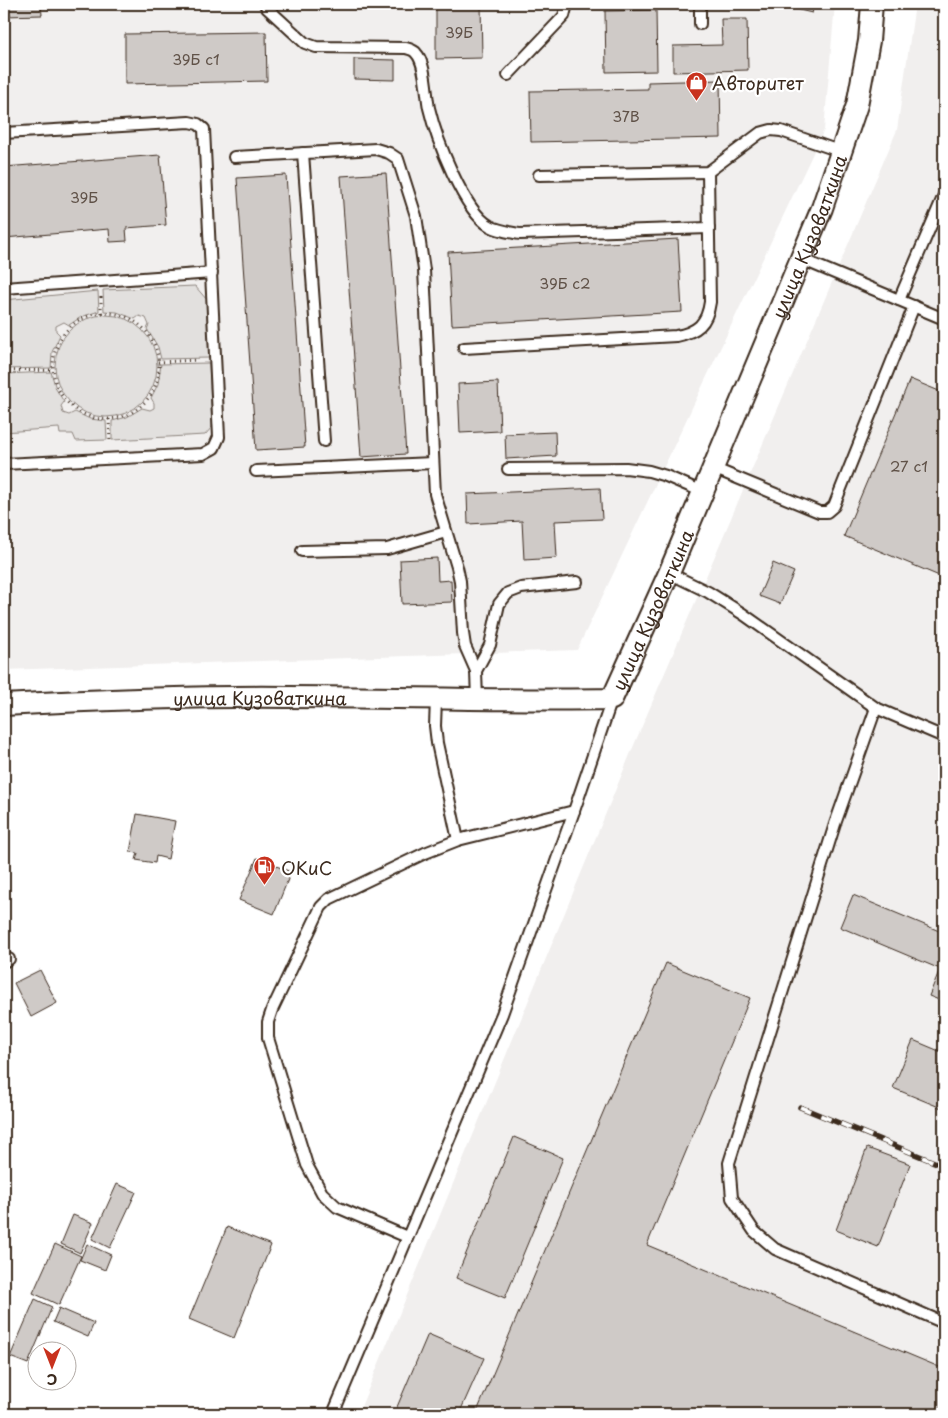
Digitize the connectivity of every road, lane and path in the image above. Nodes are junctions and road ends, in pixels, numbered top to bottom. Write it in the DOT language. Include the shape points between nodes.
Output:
graph roads {
  1 [pos="265,4"];
  2 [pos="567,4"];
  3 [pos="700,4"];
  4 [pos="872,4"];
  5 [pos="700,24"];
  6 [pos="508,75"];
  7 [pos="4,133"];
  8 [pos="842,152"];
  9 [pos="303,153"];
  10 [pos="234,157"];
  11 [pos="708,172"];
  12 [pos="540,175"];
  13 [pos="944,195"];
  14 [pos="709,228"];
  15 [pos="801,259"];
  16 [pos="212,273"];
  17 [pos="4,288"];
  18 [pos="899,300"];
  19 [pos="914,306"];
  20 [pos="944,319"];
  21 [pos="464,348"];
  22 [pos="216,360"];
  23 [pos="158,362"];
  24 [pos="53,370"];
  25 [pos="4,371"];
  26 [pos="109,419"];
  27 [pos="324,440"];
  28 [pos="110,458"];
  29 [pos="433,463"];
  30 [pos="4,464"];
  31 [pos="714,468"];
  32 [pos="508,469"];
  33 [pos="256,472"];
  34 [pos="703,492"];
  35 [pos="446,532"];
  36 [pos="302,551"];
  37 [pos="669,573"];
  38 [pos="577,582"];
  39 [pos="476,671"];
  40 [pos="436,699"];
  41 [pos="612,699"];
  42 [pos="477,700"];
  43 [pos="4,705"];
  44 [pos="876,708"];
  45 [pos="944,737"];
  46 [pos="574,812"];
  47 [pos="458,840"];
  48 [pos="407,1237"];
  49 [pos="944,1323"];
  50 [pos="333,1414"];
  1 -- 14 [label="lane" via="305,43 316,47 406,48 416,52 422,62 434,130 463,195 480,219 491,227 520,234"];
  2 -- 6 [label="lane" via="564,16"];
  3 -- 5 [label="lane"];
  4 -- 8 [label="street, улица Кузоваткина" via="857,105"];
  7 -- 16 [label="lane" via="198,124 204,129 205,138"];
  8 -- 11 [label="lane" via="771,130 760,133"];
  8 -- 15 [label="street, улица Кузоваткина"];
  9 -- 10 [label="lane"];
  9 -- 27 [label="lane"];
  9 -- 29 [label="lane" via="376,149 398,159 416,216 424,270"];
  11 -- 12 [label="lane"];
  11 -- 14 [label="lane"];
  13 -- 18 [label="lane"];
  14 -- 21 [label="lane" via="708,316 701,325 686,334"];
  15 -- 18 [label="lane"];
  15 -- 31 [label="street, улица Кузоваткина"];
  16 -- 17 [label="lane"];
  16 -- 22 [label="lane"];
  18 -- 19 [label="lane"];
  19 -- 20 [label="lane"];
  19 -- 31 [label="lane" via="834,506 828,512 819,512"];
  22 -- 23 [label="path"];
  22 -- 28 [label="lane" via="219,437 214,448 203,454"];
  23 -- 24 [label="path" via="152,340 141,326 126,317 108,313 82,319 68,330 55,353"];
  23 -- 26 [label="path" via="156,384 147,399 134,411"];
  24 -- 25 [label="path"];
  24 -- 26 [label="path" via="58,388 68,403 91,417"];
  26 -- 28 [label="path"];
  28 -- 30 [label="lane"];
  29 -- 33 [label="lane"];
  29 -- 35 [label="lane" via="435,494"];
  31 -- 34 [label="street, улица Кузоваткина"];
  32 -- 34 [label="lane" via="626,468 666,476"];
  34 -- 37 [label="street, улица Кузоваткина"];
  35 -- 36 [label="lane" via="387,549"];
  35 -- 39 [label="lane" via="460,581 465,646"];
  37 -- 41 [label="street, улица Кузоваткина"];
  37 -- 44 [label="lane" via="743,614"];
  38 -- 39 [label="lane" via="521,588 508,593 499,604 490,645"];
  39 -- 42 [label="lane"];
  40 -- 42 [label="street, улица Кузоваткина"];
  40 -- 43 [label="street, улица Кузоваткина" via="121,699"];
  40 -- 47 [label="lane" via="437,743"];
  41 -- 42 [label="street, улица Кузоваткина"];
  41 -- 46 [label="lane"];
  44 -- 45 [label="lane"];
  44 -- 49 [label="lane" via="835,824 729,1163 732,1198 754,1231 775,1249"];
  46 -- 47 [label="lane"];
  46 -- 48 [label="lane" via="502,1014"];
  47 -- 48 [label="lane" via="329,899 320,907 268,1022 268,1038 307,1165 322,1193 337,1207"];
  48 -- 50 [label="lane"];
}
